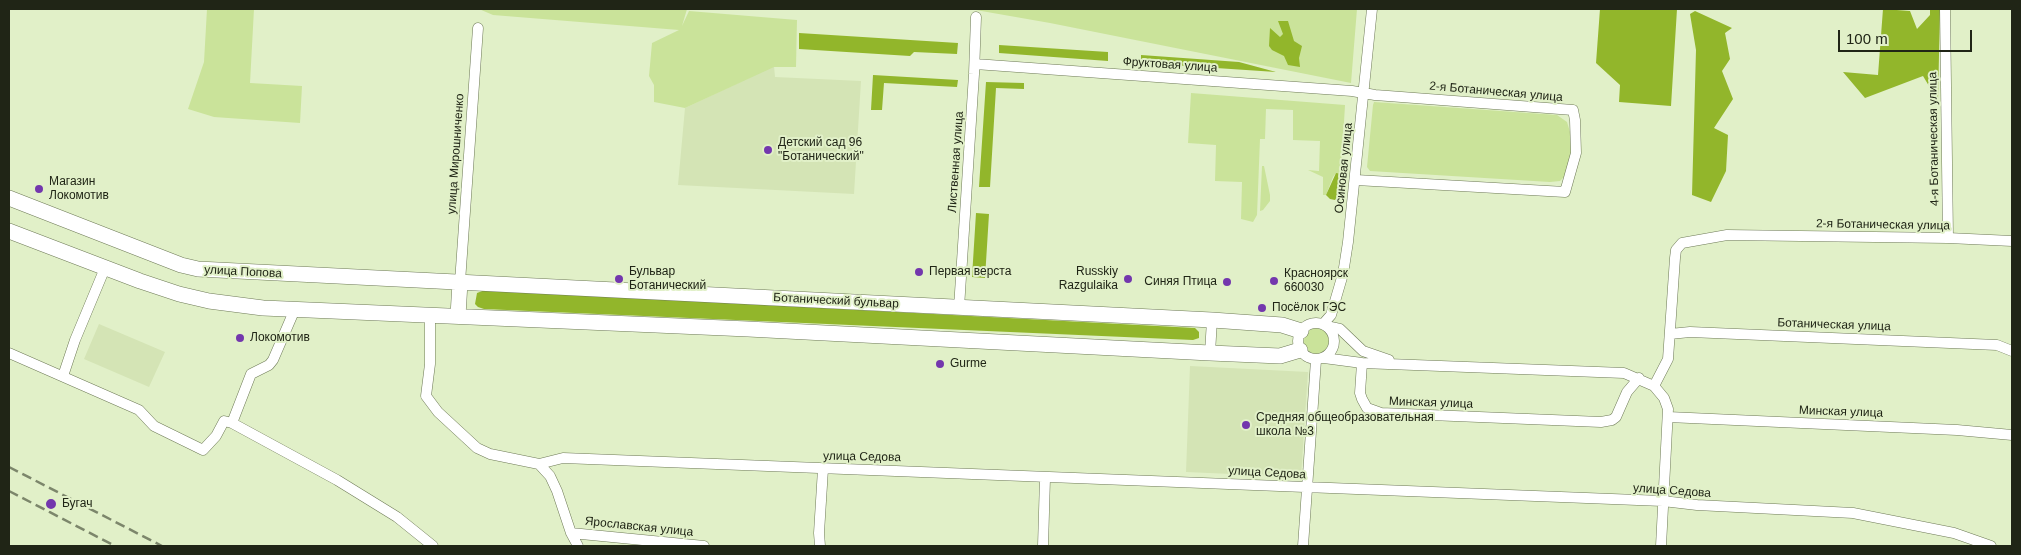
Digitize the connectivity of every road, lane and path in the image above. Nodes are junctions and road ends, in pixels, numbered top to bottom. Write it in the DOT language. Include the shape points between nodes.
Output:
graph roads {
  1 [pos="1372,9"];
  2 [pos="1944,9"];
  3 [pos="976,17"];
  4 [pos="478,28"];
  5 [pos="975,64"];
  6 [pos="1364,94"];
  7 [pos="1356,180"];
  8 [pos="9,198"];
  9 [pos="9,231"];
  10 [pos="1948,238"];
  11 [pos="2012,241"];
  12 [pos="105,268"];
  13 [pos="460,282"];
  14 [pos="959,308"];
  15 [pos="295,309"];
  16 [pos="430,314"];
  17 [pos="458,316"];
  18 [pos="1212,320"];
  19 [pos="1325,325"];
  20 [pos="1301,331"];
  21 [pos="1670,334"];
  22 [pos="1300,350"];
  23 [pos="2012,350"];
  24 [pos="1210,353"];
  25 [pos="9,354"];
  26 [pos="1320,359"];
  27 [pos="1362,363"];
  28 [pos="1399,364"];
  29 [pos="63,376"];
  30 [pos="1638,378"];
  31 [pos="1654,386"];
  32 [pos="1668,417"];
  33 [pos="232,423"];
  34 [pos="2012,435"];
  35 [pos="539,464"];
  36 [pos="823,469"];
  37 [pos="1045,478"];
  38 [pos="1307,488"];
  39 [pos="1663,501"];
  40 [pos="572,533"];
  41 [pos="1970,543"];
  42 [pos="433,546"];
  43 [pos="578,546"];
  44 [pos="704,546"];
  45 [pos="820,546"];
  46 [pos="1043,546"];
  47 [pos="1303,546"];
  48 [pos="1661,546"];
  49 [pos="1991,546"];
  1 -- 6 [label="street, Осиновая улица"];
  2 -- 10 [label="street, 4-я Ботаническая улица"];
  3 -- 5 [label="street, Лиственная улица"];
  4 -- 13 [label="street, улица Мирошниченко"];
  5 -- 6 [label="street, Фруктовая улица"];
  5 -- 14 [label="street, Лиственная улица"];
  6 -- 7 [label="street, Осиновая улица"];
  6 -- 7 [label="street, 2-я Ботаническая улица" via="1573,110 1576,153 1565,192"];
  7 -- 19 [label="street, Осиновая улица" via="1343,274"];
  8 -- 13 [label="street, улица Попова" via="198,270"];
  9 -- 12 [label="street"];
  10 -- 11 [label="street, 2-я Ботаническая улица"];
  10 -- 21 [label="street, 2-я Ботаническая улица" via="1727,235 1682,243 1676,250"];
  12 -- 15 [label="street" via="158,288 209,301"];
  12 -- 29 [label="street"];
  13 -- 14 [label="street, Ботанический бульвар"];
  13 -- 17 [label="street"];
  14 -- 18 [label="street, Ботанический бульвар"];
  15 -- 16 [label="street"];
  15 -- 33 [label="street" via="273,360 252,374"];
  16 -- 17 [label="street"];
  16 -- 35 [label="street" via="426,396 438,412 477,448 490,454"];
  17 -- 24 [label="street"];
  18 -- 20 [label="street, Ботанический бульвар" via="1282,324"];
  18 -- 24 [label="street"];
  19 -- 20 [label="street" via="1311,324"];
  19 -- 26 [label="street" via="1334,342 1331,351"];
  19 -- 28 [label="street" via="1340,329 1363,351"];
  20 -- 22 [label="street"];
  21 -- 23 [label="street, Ботаническая улица" via="1690,332 1997,345"];
  21 -- 31 [label="street" via="1668,359"];
  22 -- 24 [label="street" via="1280,356"];
  22 -- 26 [label="street" via="1307,357"];
  25 -- 29 [label="street"];
  26 -- 27 [label="street"];
  26 -- 38 [label="street"];
  27 -- 28 [label="street"];
  27 -- 30 [label="street, Минская улица" via="1362,400 1367,408 1381,413 1602,422 1616,417 1627,392"];
  28 -- 30 [label="street" via="1624,373"];
  29 -- 33 [label="street" via="138,410 154,426 203,450 224,422"];
  30 -- 31 [label="street"];
  31 -- 32 [label="street" via="1664,398"];
  32 -- 34 [label="street, Минская улица"];
  32 -- 39 [label="street"];
  33 -- 42 [label="street" via="337,480 397,517"];
  35 -- 36 [label="street, улица Седова" via="563,458"];
  35 -- 40 [label="street" via="550,476"];
  36 -- 37 [label="street, улица Седова"];
  36 -- 45 [label="street"];
  37 -- 38 [label="street, улица Седова"];
  37 -- 46 [label="street"];
  38 -- 39 [label="street, улица Седова"];
  38 -- 47 [label="street"];
  39 -- 41 [label="street, улица Седова" via="1853,513 1954,533"];
  39 -- 48 [label="street"];
  40 -- 43 [label="street"];
  40 -- 44 [label="street, Ярославская улица"];
  41 -- 49 [label="street, улица Седова"];
}
